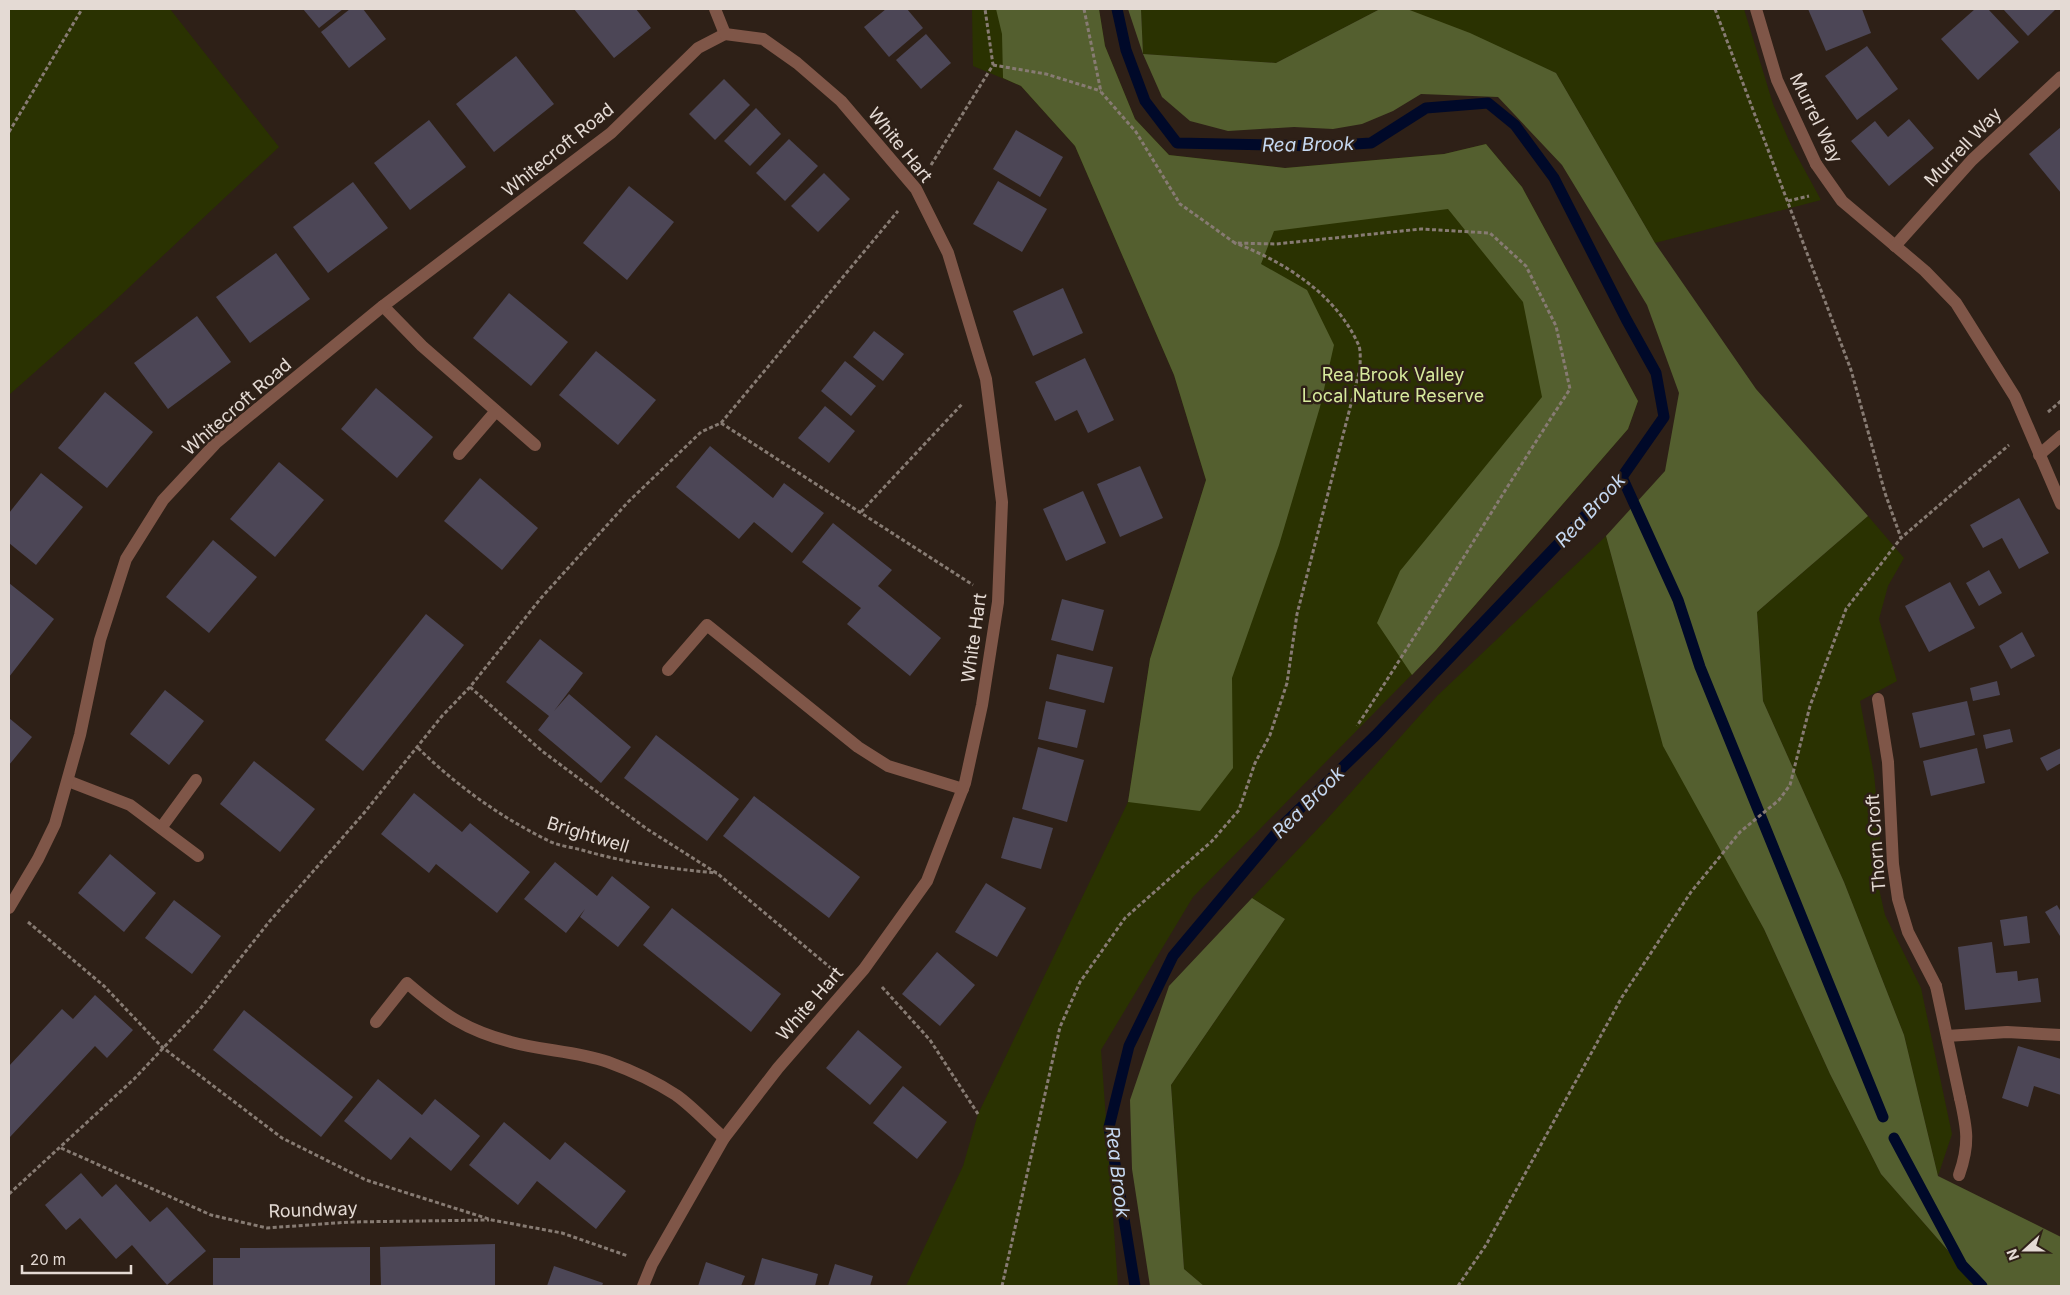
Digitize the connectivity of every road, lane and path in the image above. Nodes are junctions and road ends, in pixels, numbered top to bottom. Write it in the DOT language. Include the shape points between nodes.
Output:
graph roads {
  1 [pos="82,9"];
  2 [pos="715,9"];
  3 [pos="985,9"];
  4 [pos="1084,9"];
  5 [pos="1715,9"];
  6 [pos="1756,9"];
  7 [pos="725,34"];
  8 [pos="993,64"];
  9 [pos="2061,77"];
  10 [pos="1102,92"];
  11 [pos="9,132"];
  12 [pos="916,189"];
  13 [pos="1235,243"];
  14 [pos="1894,246"];
  15 [pos="383,306"];
  16 [pos="986,380"];
  17 [pos="2061,401"];
  18 [pos="496,411"];
  19 [pos="721,423"];
  20 [pos="2028,428"];
  21 [pos="2061,436"];
  22 [pos="535,445"];
  23 [pos="459,454"];
  24 [pos="2039,455"];
  25 [pos="2061,504"];
  26 [pos="861,512"];
  27 [pos="1901,538"];
  28 [pos="998,602"];
  29 [pos="668,670"];
  30 [pos="470,687"];
  31 [pos="1878,699"];
  32 [pos="1357,726"];
  33 [pos="418,748"];
  34 [pos="196,780"];
  35 [pos="68,781"];
  36 [pos="963,789"];
  37 [pos="161,828"];
  38 [pos="198,856"];
  39 [pos="718,874"];
  40 [pos="9,907"];
  41 [pos="864,969"];
  42 [pos="850,984"];
  43 [pos="376,1022"];
  44 [pos="2061,1035"];
  45 [pos="1947,1036"];
  46 [pos="162,1047"];
  47 [pos="978,1114"];
  48 [pos="724,1138"];
  49 [pos="61,1148"];
  50 [pos="1959,1175"];
  51 [pos="9,1194"];
  52 [pos="492,1220"];
  53 [pos="652,1264"];
  54 [pos="643,1286"];
  55 [pos="1002,1286"];
  56 [pos="1458,1286"];
  1 -- 11 [label="path"];
  2 -- 7 [label="street"];
  3 -- 8 [label="path"];
  4 -- 10 [label="path"];
  5 -- 27 [label="path" via="1851,370"];
  6 -- 14 [label="street, Murrel Way" via="1777,80 1816,164 1842,201"];
  7 -- 12 [label="street, White Hart" via="763,39 797,63 841,101"];
  7 -- 15 [label="street, Whitecroft Road" via="692,54 611,133"];
  8 -- 10 [label="path" via="1046,74"];
  8 -- 12 [label="path"];
  9 -- 14 [label="street, Murrell Way" via="1972,160"];
  10 -- 13 [label="path" via="1136,132 1180,204"];
  12 -- 16 [label="street, White Hart" via="948,253"];
  12 -- 19 [label="path"];
  13 -- 32 [label="path" via="1276,244 1421,229 1490,233 1526,266 1556,326 1570,389"];
  13 -- 55 [label="path" via="1258,252 1314,286 1341,317 1360,348 1360,369 1297,614 1287,683 1270,735 1255,763 1239,810 1212,841 1125,918 1080,982 1060,1027"];
  14 -- 20 [label="street, Murrel Way" via="1925,271 1956,304 2015,397"];
  15 -- 18 [label="street" via="422,346"];
  15 -- 35 [label="street, Whitecroft Road" via="218,442 163,500 126,559 100,640"];
  16 -- 26 [label="path"];
  16 -- 28 [label="street, White Hart" via="1002,502"];
  17 -- 20 [label="path"];
  18 -- 22 [label="street"];
  18 -- 23 [label="street"];
  19 -- 26 [label="path"];
  19 -- 30 [label="path" via="701,432 628,502 541,598"];
  20 -- 24 [label="street, Murrel Way"];
  20 -- 27 [label="path"];
  21 -- 24 [label="street"];
  24 -- 25 [label="street, Murrel Way"];
  26 -- 28 [label="path"];
  27 -- 56 [label="path" via="1846,609 1810,706 1790,786 1779,800 1740,832 1692,892 1622,997 1486,1245"];
  28 -- 36 [label="street, White Hart" via="982,705"];
  29 -- 36 [label="street" via="707,625 858,747 888,766"];
  30 -- 33 [label="path"];
  30 -- 39 [label="path, Brightwell" via="542,751 647,829"];
  31 -- 45 [label="street, Thorn Croft" via="1888,762 1898,899 1908,932 1936,986"];
  33 -- 39 [label="path, Brightwell" via="478,800 550,842 649,866"];
  33 -- 46 [label="path" via="269,922 200,1009"];
  34 -- 37 [label="street"];
  35 -- 37 [label="street" via="130,805"];
  35 -- 40 [label="street, Whitecroft Road" via="55,824"];
  36 -- 41 [label="street, White Hart" via="927,881"];
  37 -- 38 [label="street"];
  39 -- 42 [label="path, Brightwell"];
  40 -- 46 [label="path, Roundway" via="104,986"];
  41 -- 42 [label="street, White Hart"];
  41 -- 47 [label="path" via="930,1040"];
  42 -- 48 [label="street, White Hart" via="778,1068"];
  43 -- 48 [label="street" via="407,984 443,1014 474,1030 512,1043 571,1052 609,1062 636,1075 676,1096"];
  44 -- 45 [label="street" via="2007,1032"];
  45 -- 50 [label="street, Thorn Croft" via="1967,1126 1967,1154"];
  46 -- 49 [label="path" via="134,1079"];
  46 -- 52 [label="path, Roundway" via="282,1138 366,1180"];
  48 -- 53 [label="street, White Hart"];
  49 -- 51 [label="path"];
  49 -- 52 [label="path, Roundway" via="211,1215 267,1228 350,1222"];
  52 -- 53 [label="path, Roundway" via="562,1233"];
  53 -- 54 [label="street, White Hart"];
}
